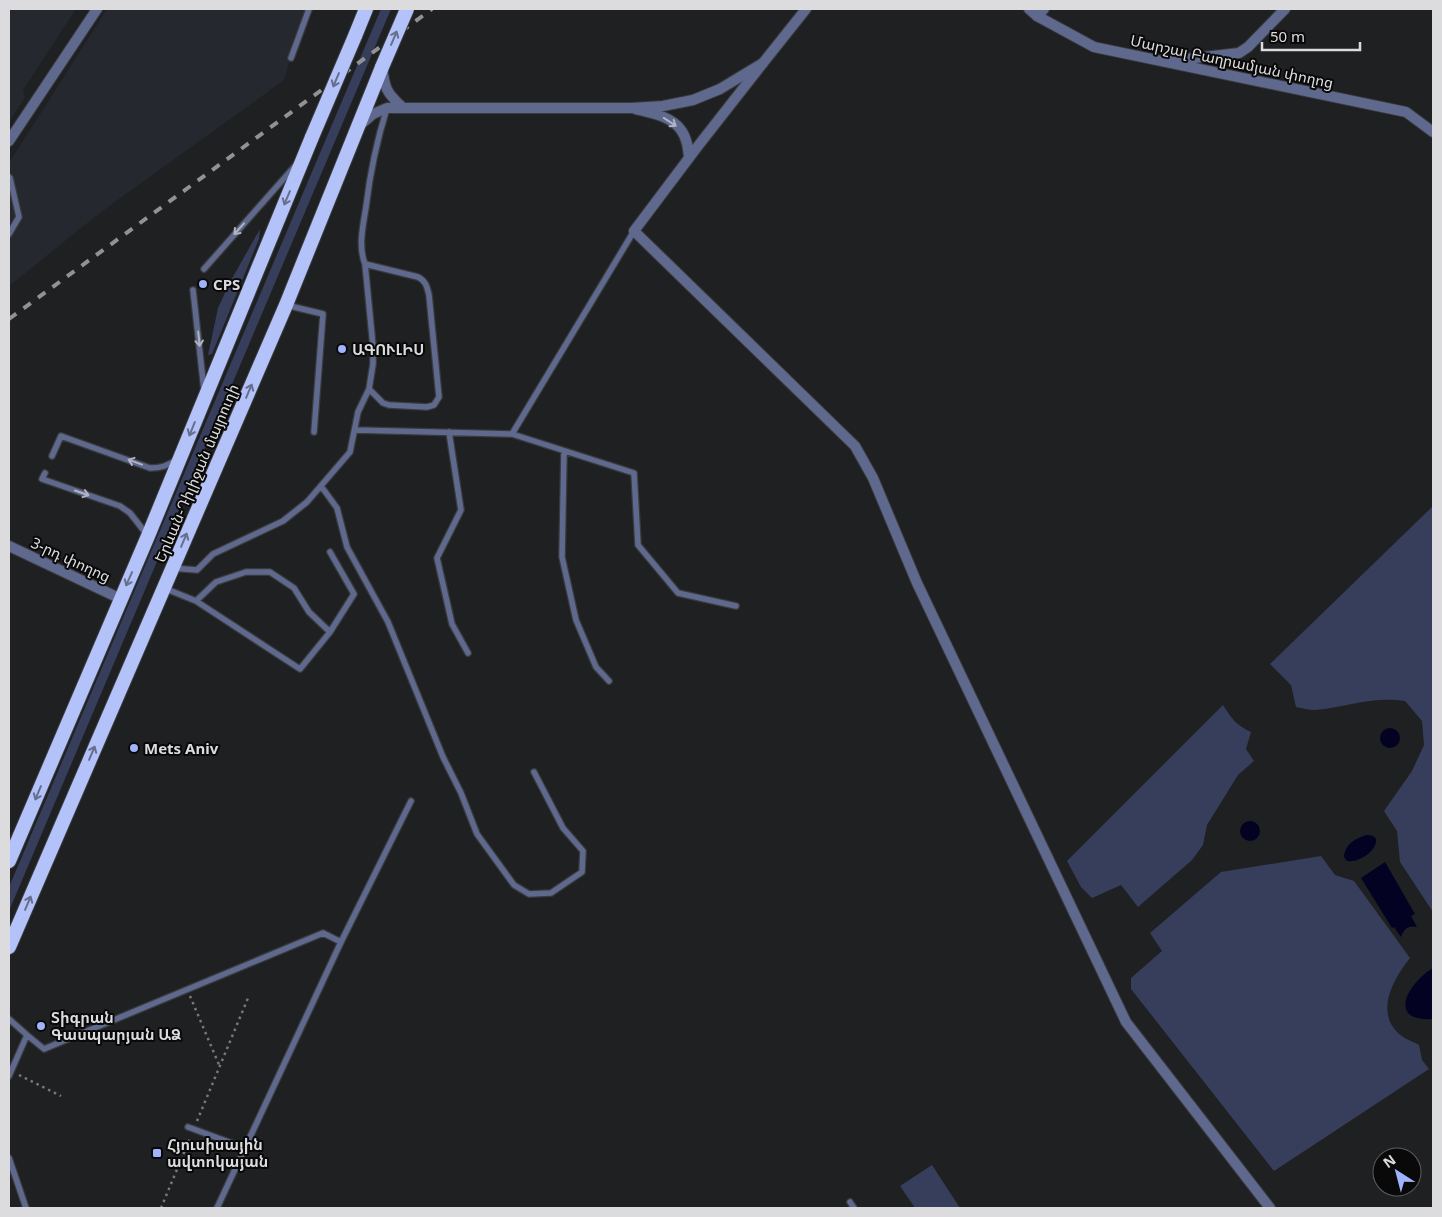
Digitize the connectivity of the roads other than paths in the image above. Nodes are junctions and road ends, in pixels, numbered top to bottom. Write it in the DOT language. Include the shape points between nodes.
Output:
graph roads {
  1 [pos="97,9"];
  2 [pos="308,9"];
  3 [pos="366,9"];
  4 [pos="407,9"];
  5 [pos="806,9"];
  6 [pos="1029,9"];
  7 [pos="1285,9"];
  8 [pos="1040,12"];
  9 [pos="291,58"];
  10 [pos="1164,62"];
  11 [pos="763,63"];
  12 [pos="382,67"];
  13 [pos="402,107"];
  14 [pos="388,108"];
  15 [pos="631,108"];
  16 [pos="358,126"];
  17 [pos="1433,132"];
  18 [pos="9,141"];
  19 [pos="306,153"];
  20 [pos="689,157"];
  21 [pos="9,177"];
  22 [pos="634,231"];
  23 [pos="9,234"];
  24 [pos="366,264"];
  25 [pos="204,269"];
  26 [pos="193,290"];
  27 [pos="286,304"];
  28 [pos="369,389"];
  29 [pos="205,396"];
  30 [pos="355,430"];
  31 [pos="314,432"];
  32 [pos="449,432"];
  33 [pos="512,434"];
  34 [pos="564,451"];
  35 [pos="52,456"];
  36 [pos="180,458"];
  37 [pos="45,473"];
  38 [pos="321,486"];
  39 [pos="148,536"];
  40 [pos="9,546"];
  41 [pos="330,552"];
  42 [pos="172,568"];
  43 [pos="164,588"];
  44 [pos="121,599"];
  45 [pos="196,601"];
  46 [pos="736,606"];
  47 [pos="330,632"];
  48 [pos="468,653"];
  49 [pos="609,681"];
  50 [pos="534,772"];
  51 [pos="411,801"];
  52 [pos="9,862"];
  53 [pos="341,942"];
  54 [pos="9,948"];
  55 [pos="9,1019"];
  56 [pos="27,1035"];
  57 [pos="10,1073"];
  58 [pos="191,1128"];
  59 [pos="245,1148"];
  60 [pos="9,1158"];
  61 [pos="850,1202"];
  62 [pos="26,1208"];
  63 [pos="217,1208"];
  64 [pos="854,1208"];
  65 [pos="1270,1208"];
  1 -- 18 [label="street"];
  2 -- 9 [label="lane"];
  3 -- 19 [label="highway, Երևան-Դիլիջան մայրուղի, one-way, bridge"];
  12 -- 4 [label="highway, Երևան-Դիլիջան մայրուղի, one-way, bridge"];
  5 -- 11 [label="street"];
  6 -- 8 [label="street, Մարշալ Բաղրամյան փողոց"];
  7 -- 10 [label="street" via="1239,53"];
  8 -- 10 [label="street, Մարշալ Բաղրամյան փողոց" via="1094,47"];
  10 -- 17 [label="street, Մարշալ Բաղրամյան փողոց" via="1406,112"];
  11 -- 15 [label="street" via="720,89 693,100"];
  11 -- 20 [label="street"];
  12 -- 13 [label="street" via="385,88"];
  12 -- 16 [label="highway, Երևան-Դիլիջան մայրուղի"];
  13 -- 14 [label="street"];
  13 -- 15 [label="street"];
  14 -- 16 [label="street" via="373,114"];
  14 -- 24 [label="lane" via="370,176 361,237"];
  15 -- 20 [label="street, one-way" via="670,120 686,139"];
  16 -- 27 [label="highway, Երևան-Դիլիջան մայրուղի"];
  19 -- 25 [label="lane, one-way"];
  19 -- 29 [label="highway, Երևան-Դիլիջան մայրուղի, one-way"];
  20 -- 22 [label="street"];
  21 -- 23 [label="lane" via="19,217"];
  22 -- 33 [label="lane"];
  22 -- 65 [label="street" via="855,446 873,478 918,583 1126,1022"];
  24 -- 28 [label="lane" via="373,346"];
  24 -- 28 [label="lane" via="423,279 429,295 440,397 428,407 388,406"];
  26 -- 29 [label="lane, one-way"];
  27 -- 31 [label="lane" via="323,314"];
  42 -- 27 [label="highway, Երևան-Դիլիջան մայրուղի, one-way"];
  28 -- 30 [label="lane" via="358,412"];
  29 -- 36 [label="highway, Երևան-Դիլիջան մայրուղի, one-way"];
  30 -- 32 [label="lane"];
  30 -- 38 [label="lane" via="350,452"];
  32 -- 33 [label="lane"];
  32 -- 48 [label="lane" via="461,510 438,558 452,624"];
  33 -- 34 [label="lane"];
  34 -- 46 [label="lane" via="634,473 638,545 678,593"];
  34 -- 49 [label="lane" via="562,557 576,620 596,667"];
  36 -- 35 [label="lane, one-way" via="167,466 150,468 61,436"];
  36 -- 39 [label="highway, Երևան-Դիլիջան մայրուղի"];
  37 -- 39 [label="lane, one-way" via="42,479 120,506 130,513"];
  38 -- 42 [label="lane" via="283,521 213,554 197,570"];
  38 -- 50 [label="lane" via="336,508 347,547 388,622 476,834 514,885 529,894 551,893 582,872 583,851 563,828"];
  39 -- 44 [label="highway, Երևան-Դիլիջան մայրուղի, one-way"];
  40 -- 44 [label="street, 3-րդ փողոց"];
  41 -- 47 [label="lane" via="354,594"];
  42 -- 43 [label="highway, Երևան-Դիլիջան մայրուղի"];
  43 -- 45 [label="lane"];
  54 -- 43 [label="highway, Երևան-Դիլիջան մայրուղի, one-way"];
  44 -- 52 [label="highway, Երևան-Դիլիջան մայրուղի, one-way"];
  45 -- 47 [label="lane" via="216,582 246,572 270,572 294,588 309,612"];
  45 -- 47 [label="lane" via="300,668"];
  51 -- 53 [label="lane"];
  53 -- 56 [label="lane" via="322,933 44,1050"];
  53 -- 59 [label="lane"];
  55 -- 56 [label="lane"];
  56 -- 57 [label="lane"];
  58 -- 59 [label="lane"];
  59 -- 63 [label="lane"];
  60 -- 62 [label="lane"];
  61 -- 64 [label="lane"];
}
